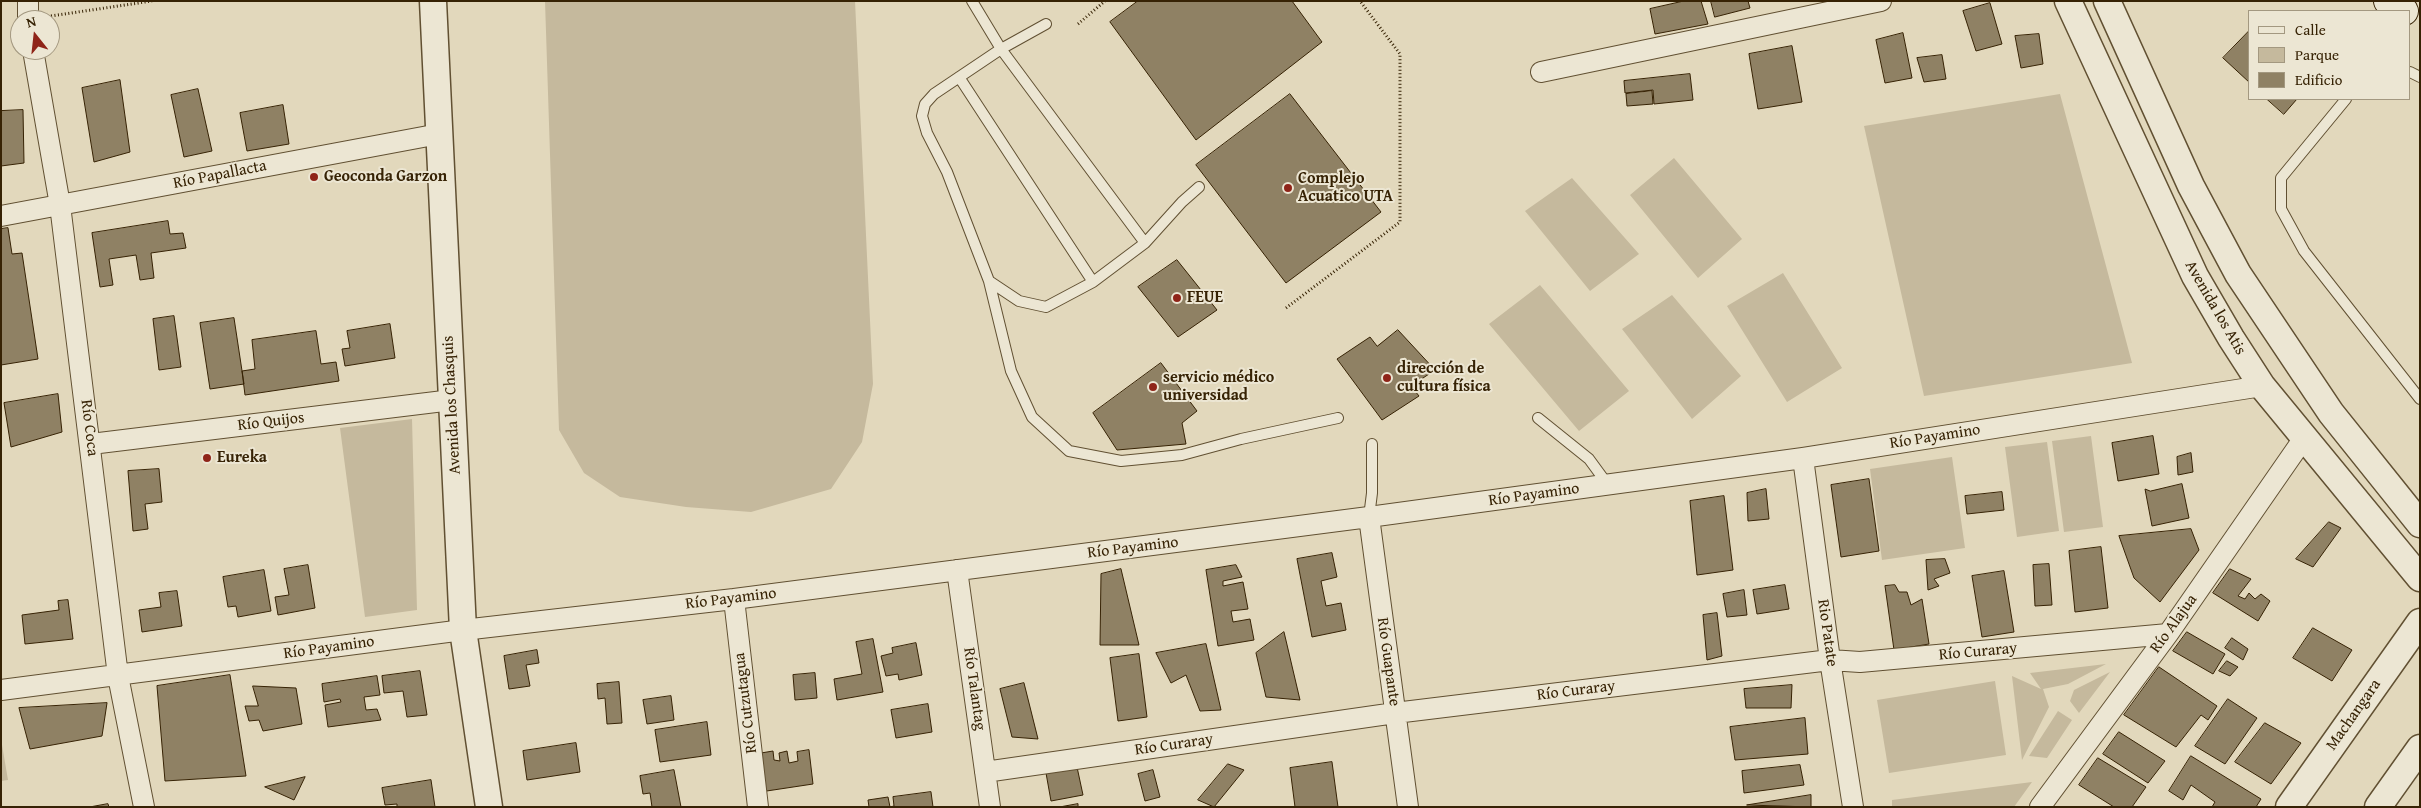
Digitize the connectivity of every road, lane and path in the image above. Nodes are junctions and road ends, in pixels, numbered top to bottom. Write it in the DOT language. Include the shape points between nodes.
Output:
graph roads {
  1 [pos="152,1"];
  2 [pos="433,1"];
  3 [pos="972,1"];
  4 [pos="1105,1"];
  5 [pos="1360,1"];
  6 [pos="1881,1"];
  7 [pos="2068,1"];
  8 [pos="2107,1"];
  9 [pos="2388,1"];
  10 [pos="2402,10"];
  11 [pos="60,15"];
  12 [pos="1046,24"];
  13 [pos="1078,24"];
  14 [pos="1000,49"];
  15 [pos="35,60"];
  16 [pos="1541,72"];
  17 [pos="958,77"];
  18 [pos="2345,100"];
  19 [pos="439,134"];
  20 [pos="1199,187"];
  21 [pos="60,205"];
  22 [pos="1,216"];
  23 [pos="1145,243"];
  24 [pos="989,281"];
  25 [pos="1093,282"];
  26 [pos="1286,308"];
  27 [pos="2262,386"];
  28 [pos="2420,399"];
  29 [pos="452,400"];
  30 [pos="1338,418"];
  31 [pos="1538,418"];
  32 [pos="2304,438"];
  33 [pos="91,444"];
  34 [pos="1372,444"];
  35 [pos="1803,458"];
  36 [pos="1608,485"];
  37 [pos="1369,518"];
  38 [pos="2420,524"];
  39 [pos="957,570"];
  40 [pos="2420,578"];
  41 [pos="734,599"];
  42 [pos="2420,622"];
  43 [pos="463,630"];
  44 [pos="2168,634"];
  45 [pos="1830,660"];
  46 [pos="118,676"];
  47 [pos="1,690"];
  48 [pos="1396,713"];
  49 [pos="2420,748"];
  50 [pos="986,772"];
  51 [pos="144,807"];
  52 [pos="489,807"];
  53 [pos="758,807"];
  54 [pos="990,807"];
  55 [pos="1408,807"];
  56 [pos="1853,807"];
  57 [pos="2040,807"];
  58 [pos="2289,807"];
  59 [pos="2378,807"];
  1 -- 11 [label="path"];
  2 -- 19 [label="street, Avenida los Chasquis"];
  3 -- 14 [label="lane"];
  4 -- 13 [label="path"];
  5 -- 26 [label="path" via="1400,54 1400,222"];
  6 -- 16 [label="street"];
  7 -- 27 [label="street, Avenida los Atis" via="2195,276"];
  8 -- 38 [label="street" via="2191,186 2238,274 2331,413"];
  9 -- 10 [label="main road"];
  12 -- 14 [label="lane"];
  14 -- 17 [label="lane"];
  14 -- 23 [label="lane"];
  15 -- 21 [label="street, Río Coca"];
  17 -- 24 [label="lane" via="925,104 922,116 926,133 947,172"];
  17 -- 25 [label="lane"];
  18 -- 28 [label="lane" via="2281,178 2281,209 2304,251"];
  19 -- 21 [label="street, Río Papallacta"];
  19 -- 29 [label="street, Avenida los Chasquis"];
  20 -- 23 [label="lane"];
  21 -- 22 [label="street, Río Papallacta"];
  21 -- 33 [label="street, Río Coca"];
  23 -- 25 [label="lane"];
  24 -- 25 [label="lane" via="1019,301 1046,307"];
  24 -- 30 [label="lane" via="1011,371 1032,417 1068,451 1121,461 1182,455"];
  27 -- 32 [label="street, Avenida los Atis"];
  27 -- 35 [label="street, Río Payamino"];
  29 -- 33 [label="street, Río Quijos"];
  29 -- 43 [label="street, Avenida los Chasquis"];
  31 -- 36 [label="lane" via="1589,459"];
  32 -- 40 [label="street, Avenida los Atis"];
  32 -- 44 [label="street, Río Alajua"];
  33 -- 46 [label="street, Río Coca"];
  34 -- 37 [label="lane"];
  35 -- 36 [label="street, Río Payamino"];
  35 -- 45 [label="street, Rio Patate"];
  36 -- 37 [label="street, Río Payamino"];
  37 -- 39 [label="street, Río Payamino"];
  37 -- 48 [label="street, Río Guapante"];
  39 -- 41 [label="street, Río Payamino"];
  39 -- 50 [label="street, Río Talantag"];
  41 -- 43 [label="street, Río Payamino"];
  41 -- 53 [label="street, Río Cutzutagua"];
  42 -- 58 [label="street, Machangara"];
  43 -- 46 [label="street, Río Payamino"];
  43 -- 52 [label="street, Avenida los Chasquis"];
  44 -- 45 [label="street, Río Curaray" via="1860,662"];
  44 -- 57 [label="street, Río Alajua"];
  45 -- 48 [label="street, Río Curaray"];
  45 -- 56 [label="street, Rio Patate"];
  46 -- 47 [label="street, Río Payamino"];
  46 -- 51 [label="street, Río Coca"];
  48 -- 50 [label="street, Río Curaray"];
  48 -- 55 [label="street, Río Guapante"];
  49 -- 59 [label="street"];
  50 -- 54 [label="street, Río Talantag"];
}
